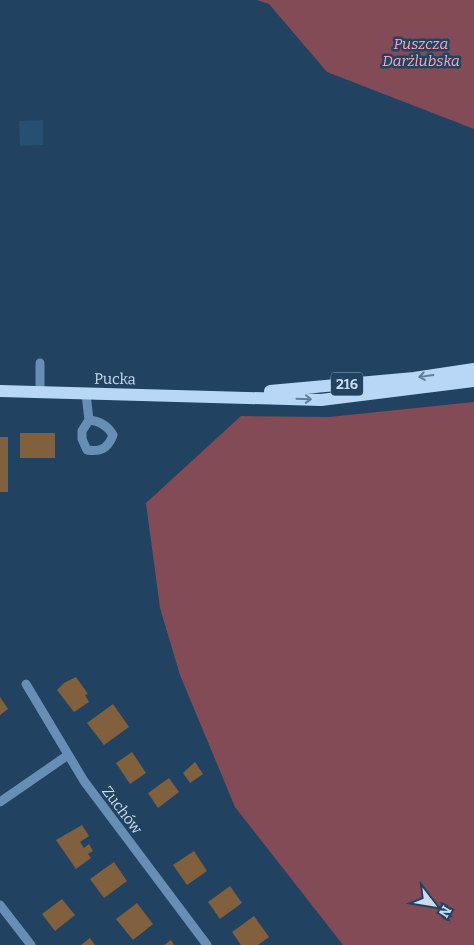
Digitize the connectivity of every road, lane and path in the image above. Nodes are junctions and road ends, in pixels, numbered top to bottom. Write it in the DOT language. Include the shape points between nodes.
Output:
graph roads {
  1 [pos="40,363"];
  2 [pos="474,369"];
  3 [pos="474,381"];
  4 [pos="3,393"];
  5 [pos="40,393"];
  6 [pos="86,394"];
  7 [pos="221,396"];
  8 [pos="89,420"];
  9 [pos="26,684"];
  10 [pos="68,755"];
  11 [pos="0,802"];
  12 [pos="0,905"];
  13 [pos="31,945"];
  14 [pos="207,945"];
  1 -- 5 [label="street"];
  2 -- 7 [label="main road, 216, one-way" via="414,378"];
  7 -- 3 [label="main road, 216, one-way" via="321,400"];
  4 -- 5 [label="main road, Pucka / 216"];
  5 -- 6 [label="main road, Pucka / 216"];
  6 -- 7 [label="main road, Pucka / 216"];
  6 -- 8 [label="street"];
  9 -- 10 [label="street, Zuchów"];
  10 -- 11 [label="street"];
  10 -- 14 [label="street, Zuchów" via="84,782"];
  12 -- 13 [label="street"];
}
